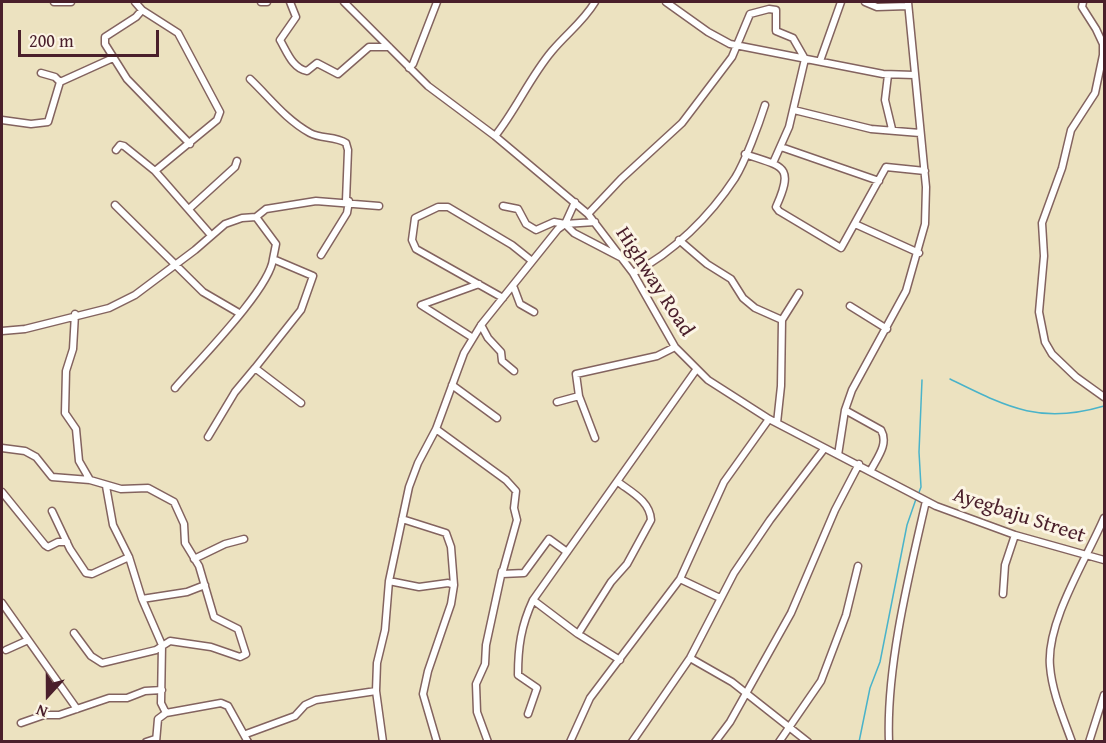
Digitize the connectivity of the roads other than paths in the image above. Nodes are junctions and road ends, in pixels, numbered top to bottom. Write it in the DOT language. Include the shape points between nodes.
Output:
graph roads {
  1 [pos="54,2"];
  2 [pos="71,2"];
  3 [pos="135,2"];
  4 [pos="261,2"];
  5 [pos="267,2"];
  6 [pos="290,2"];
  7 [pos="344,2"];
  8 [pos="437,2"];
  9 [pos="595,2"];
  10 [pos="666,2"];
  11 [pos="777,2"];
  12 [pos="841,2"];
  13 [pos="865,2"];
  14 [pos="1083,2"];
  15 [pos="908,4"];
  16 [pos="142,10"];
  17 [pos="776,10"];
  18 [pos="737,45"];
  19 [pos="389,47"];
  20 [pos="1104,54"];
  21 [pos="113,58"];
  22 [pos="805,59"];
  23 [pos="820,61"];
  24 [pos="409,68"];
  25 [pos="41,73"];
  26 [pos="888,75"];
  27 [pos="914,75"];
  28 [pos="250,79"];
  29 [pos="60,82"];
  30 [pos="765,105"];
  31 [pos="794,110"];
  32 [pos="2,120"];
  33 [pos="892,129"];
  34 [pos="921,133"];
  35 [pos="495,136"];
  36 [pos="190,144"];
  37 [pos="781,147"];
  38 [pos="116,150"];
  39 [pos="745,154"];
  40 [pos="237,161"];
  41 [pos="773,163"];
  42 [pos="155,171"];
  43 [pos="925,171"];
  44 [pos="879,181"];
  45 [pos="347,201"];
  46 [pos="575,202"];
  47 [pos="116,206"];
  48 [pos="379,206"];
  49 [pos="503,206"];
  50 [pos="190,208"];
  51 [pos="588,214"];
  52 [pos="256,218"];
  53 [pos="595,222"];
  54 [pos="565,224"];
  55 [pos="855,224"];
  56 [pos="210,234"];
  57 [pos="679,240"];
  58 [pos="919,253"];
  59 [pos="321,255"];
  60 [pos="622,258"];
  61 [pos="273,259"];
  62 [pos="532,261"];
  63 [pos="174,266"];
  64 [pos="633,273"];
  65 [pos="479,284"];
  66 [pos="514,288"];
  67 [pos="799,293"];
  68 [pos="504,298"];
  69 [pos="850,306"];
  70 [pos="534,312"];
  71 [pos="75,314"];
  72 [pos="239,314"];
  73 [pos="782,320"];
  74 [pos="481,325"];
  75 [pos="887,329"];
  76 [pos="2,331"];
  77 [pos="472,338"];
  78 [pos="675,347"];
  79 [pos="255,368"];
  80 [pos="696,370"];
  81 [pos="514,371"];
  82 [pos="452,385"];
  83 [pos="175,388"];
  84 [pos="579,396"];
  85 [pos="1104,397"];
  86 [pos="557,402"];
  87 [pos="301,403"];
  88 [pos="845,410"];
  89 [pos="497,418"];
  90 [pos="769,419"];
  91 [pos="777,423"];
  92 [pos="435,429"];
  93 [pos="208,436"];
  94 [pos="595,438"];
  95 [pos="2,448"];
  96 [pos="824,449"];
  97 [pos="838,455"];
  98 [pos="859,464"];
  99 [pos="871,470"];
  100 [pos="90,480"];
  101 [pos="618,482"];
  102 [pos="106,486"];
  103 [pos="2,492"];
  104 [pos="912,492"];
  105 [pos="926,501"];
  106 [pos="52,511"];
  107 [pos="516,516"];
  108 [pos="1104,518"];
  109 [pos="402,519"];
  110 [pos="1015,535"];
  111 [pos="244,539"];
  112 [pos="67,542"];
  113 [pos="567,552"];
  114 [pos="1088,556"];
  115 [pos="129,557"];
  116 [pos="194,559"];
  117 [pos="1104,560"];
  118 [pos="858,566"];
  119 [pos="680,579"];
  120 [pos="390,581"];
  121 [pos="205,585"];
  122 [pos="454,585"];
  123 [pos="1003,594"];
  124 [pos="720,598"];
  125 [pos="142,599"];
  126 [pos="533,600"];
  127 [pos="2,603"];
  128 [pos="74,633"];
  129 [pos="578,634"];
  130 [pos="26,641"];
  131 [pos="162,645"];
  132 [pos="6,650"];
  133 [pos="690,658"];
  134 [pos="620,660"];
  135 [pos="162,690"];
  136 [pos="376,691"];
  137 [pos="746,693"];
  138 [pos="1104,695"];
  139 [pos="77,709"];
  140 [pos="166,713"];
  141 [pos="528,714"];
  142 [pos="21,723"];
  143 [pos="790,725"];
  144 [pos="246,734"];
  145 [pos="155,740"];
  146 [pos="146,741"];
  147 [pos="248,741"];
  148 [pos="383,741"];
  149 [pos="437,741"];
  150 [pos="488,741"];
  151 [pos="570,741"];
  152 [pos="632,741"];
  153 [pos="715,741"];
  154 [pos="779,741"];
  155 [pos="808,741"];
  156 [pos="889,741"];
  157 [pos="1072,741"];
  158 [pos="1089,741"];
  1 -- 2 [label="street"];
  3 -- 16 [label="street"];
  4 -- 5 [label="street"];
  6 -- 19 [label="street" via="297,15 280,40 302,70 307,71 317,63 334,74 342,73 369,47"];
  7 -- 19 [label="street, Highway Road"];
  8 -- 24 [label="street"];
  9 -- 35 [label="street" via="585,19 534,75"];
  10 -- 18 [label="street" via="708,32"];
  11 -- 17 [label="street"];
  12 -- 23 [label="street"];
  13 -- 15 [label="street" via="877,7"];
  14 -- 20 [label="street"];
  15 -- 27 [label="street"];
  16 -- 21 [label="street" via="105,37"];
  16 -- 36 [label="street" via="178,33 220,112 217,120"];
  17 -- 18 [label="street" via="750,14"];
  17 -- 22 [label="street" via="776,31 793,38"];
  18 -- 22 [label="street"];
  18 -- 51 [label="street" via="682,123"];
  19 -- 24 [label="street, Highway Road"];
  20 -- 85 [label="street" via="1095,93 1071,130 1042,223 1044,256 1039,312 1045,342 1052,354"];
  21 -- 29 [label="street"];
  21 -- 36 [label="street" via="127,79"];
  22 -- 23 [label="street"];
  22 -- 31 [label="street"];
  23 -- 26 [label="street"];
  24 -- 35 [label="street, Highway Road"];
  25 -- 29 [label="street"];
  26 -- 27 [label="street"];
  26 -- 33 [label="street" via="885,100"];
  27 -- 34 [label="street"];
  28 -- 45 [label="street" via="299,126 320,137 346,143"];
  29 -- 32 [label="street" via="48,122"];
  30 -- 39 [label="street"];
  31 -- 33 [label="street" via="871,129"];
  31 -- 37 [label="street"];
  33 -- 34 [label="street"];
  34 -- 43 [label="street"];
  35 -- 46 [label="street, Highway Road"];
  36 -- 42 [label="street"];
  37 -- 41 [label="street"];
  37 -- 44 [label="street"];
  38 -- 42 [label="street" via="124,146"];
  39 -- 41 [label="street"];
  39 -- 57 [label="street" via="736,176 717,202"];
  40 -- 50 [label="street"];
  41 -- 55 [label="street" via="787,178 776,207 779,211 841,248"];
  42 -- 50 [label="street"];
  43 -- 44 [label="street" via="888,166"];
  43 -- 58 [label="street" via="927,211"];
  44 -- 55 [label="street"];
  45 -- 48 [label="street"];
  45 -- 52 [label="street" via="297,202 266,209"];
  45 -- 59 [label="street" via="347,213"];
  46 -- 51 [label="street, Highway Road"];
  46 -- 54 [label="street"];
  47 -- 63 [label="street"];
  49 -- 54 [label="street" via="518,209 526,224 536,231 554,222"];
  50 -- 56 [label="street"];
  51 -- 53 [label="street, Highway Road"];
  52 -- 56 [label="street" via="242,218"];
  52 -- 61 [label="street" via="276,244"];
  53 -- 54 [label="street"];
  53 -- 60 [label="street, Highway Road"];
  54 -- 60 [label="street" via="574,233"];
  54 -- 62 [label="street"];
  55 -- 58 [label="street"];
  56 -- 63 [label="street"];
  57 -- 64 [label="street"];
  57 -- 73 [label="street" via="731,279 755,308"];
  58 -- 75 [label="street"];
  60 -- 64 [label="street, Highway Road"];
  61 -- 72 [label="street" via="264,281"];
  61 -- 79 [label="street" via="313,276 301,310"];
  62 -- 65 [label="street" via="450,207 438,207 416,216 412,245"];
  62 -- 66 [label="street"];
  63 -- 71 [label="street" via="135,295 109,308"];
  63 -- 72 [label="street" via="203,292"];
  64 -- 78 [label="street, Highway Road"];
  65 -- 68 [label="street"];
  65 -- 77 [label="street" via="421,305"];
  66 -- 68 [label="street"];
  66 -- 70 [label="street" via="520,304"];
  67 -- 73 [label="street"];
  68 -- 74 [label="street"];
  69 -- 75 [label="street"];
  71 -- 76 [label="street" via="25,329"];
  71 -- 100 [label="street" via="64,413 76,429 79,461"];
  72 -- 83 [label="street"];
  73 -- 91 [label="street"];
  74 -- 77 [label="street"];
  74 -- 81 [label="street" via="501,352 502,361"];
  75 -- 88 [label="street"];
  77 -- 82 [label="street"];
  78 -- 80 [label="street, Highway Road"];
  78 -- 84 [label="street" via="657,356 578,374"];
  79 -- 87 [label="street"];
  79 -- 93 [label="street" via="234,392"];
  80 -- 90 [label="street, Highway Road"];
  80 -- 101 [label="street"];
  82 -- 89 [label="street"];
  82 -- 92 [label="street"];
  84 -- 86 [label="street"];
  84 -- 94 [label="street"];
  88 -- 97 [label="street"];
  88 -- 99 [label="street" via="884,435 885,442"];
  90 -- 91 [label="street, Highway Road"];
  90 -- 119 [label="street" via="724,482"];
  91 -- 96 [label="street, Highway Road"];
  92 -- 107 [label="street" via="512,484 516,490"];
  92 -- 109 [label="street" via="418,463"];
  95 -- 100 [label="street" via="26,451 52,477"];
  96 -- 97 [label="street, Highway Road"];
  96 -- 124 [label="street" via="770,520"];
  97 -- 98 [label="street, Highway Road"];
  98 -- 99 [label="street, Highway Road"];
  98 -- 137 [label="street" via="790,613"];
  99 -- 104 [label="street, Highway Road"];
  100 -- 102 [label="street"];
  101 -- 113 [label="street"];
  101 -- 129 [label="street" via="643,501 651,512 651,520 627,564"];
  102 -- 115 [label="street" via="113,525"];
  102 -- 116 [label="street" via="148,488 174,502 184,524 185,543"];
  103 -- 112 [label="street" via="45,545"];
  104 -- 105 [label="street, Ayegbaju Street"];
  105 -- 110 [label="street, Ayegbaju Street"];
  105 -- 156 [label="street" via="887,710"];
  106 -- 112 [label="street"];
  107 -- 113 [label="street" via="502,574 524,573 549,539"];
  107 -- 150 [label="street" via="488,634 485,664 476,684 477,712"];
  108 -- 114 [label="street"];
  109 -- 120 [label="street"];
  109 -- 122 [label="street" via="446,533"];
  110 -- 114 [label="street, Ayegbaju Street"];
  110 -- 123 [label="street" via="1005,565"];
  111 -- 116 [label="street"];
  112 -- 115 [label="street" via="86,573"];
  113 -- 126 [label="street"];
  114 -- 117 [label="street, Ayegbaju Street"];
  114 -- 157 [label="street" via="1071,585 1050,662"];
  115 -- 125 [label="street"];
  116 -- 121 [label="street"];
  118 -- 143 [label="street" via="846,615 821,681"];
  119 -- 124 [label="street"];
  119 -- 134 [label="street"];
  120 -- 122 [label="street" via="419,587"];
  120 -- 136 [label="street"];
  121 -- 125 [label="street"];
  121 -- 131 [label="street" via="214,617 238,629 246,649 243,657 182,642"];
  122 -- 149 [label="street" via="423,694"];
  124 -- 133 [label="street"];
  125 -- 131 [label="street"];
  126 -- 129 [label="street"];
  126 -- 141 [label="street" via="521,627 519,645 518,675 537,687"];
  127 -- 130 [label="street"];
  128 -- 131 [label="street" via="91,656 102,663 156,650"];
  129 -- 134 [label="street"];
  130 -- 132 [label="street"];
  130 -- 139 [label="street"];
  131 -- 135 [label="street"];
  133 -- 137 [label="street"];
  133 -- 152 [label="street"];
  134 -- 151 [label="street" via="590,698"];
  135 -- 139 [label="street" via="109,698"];
  135 -- 140 [label="street" via="161,704"];
  136 -- 144 [label="street" via="316,700 296,716"];
  136 -- 148 [label="street"];
  137 -- 143 [label="street"];
  137 -- 153 [label="street"];
  138 -- 158 [label="street"];
  139 -- 142 [label="street"];
  140 -- 144 [label="street" via="225,704"];
  140 -- 145 [label="street" via="158,718"];
  143 -- 154 [label="street"];
  143 -- 155 [label="street"];
  144 -- 147 [label="street"];
  145 -- 146 [label="street"];
}
